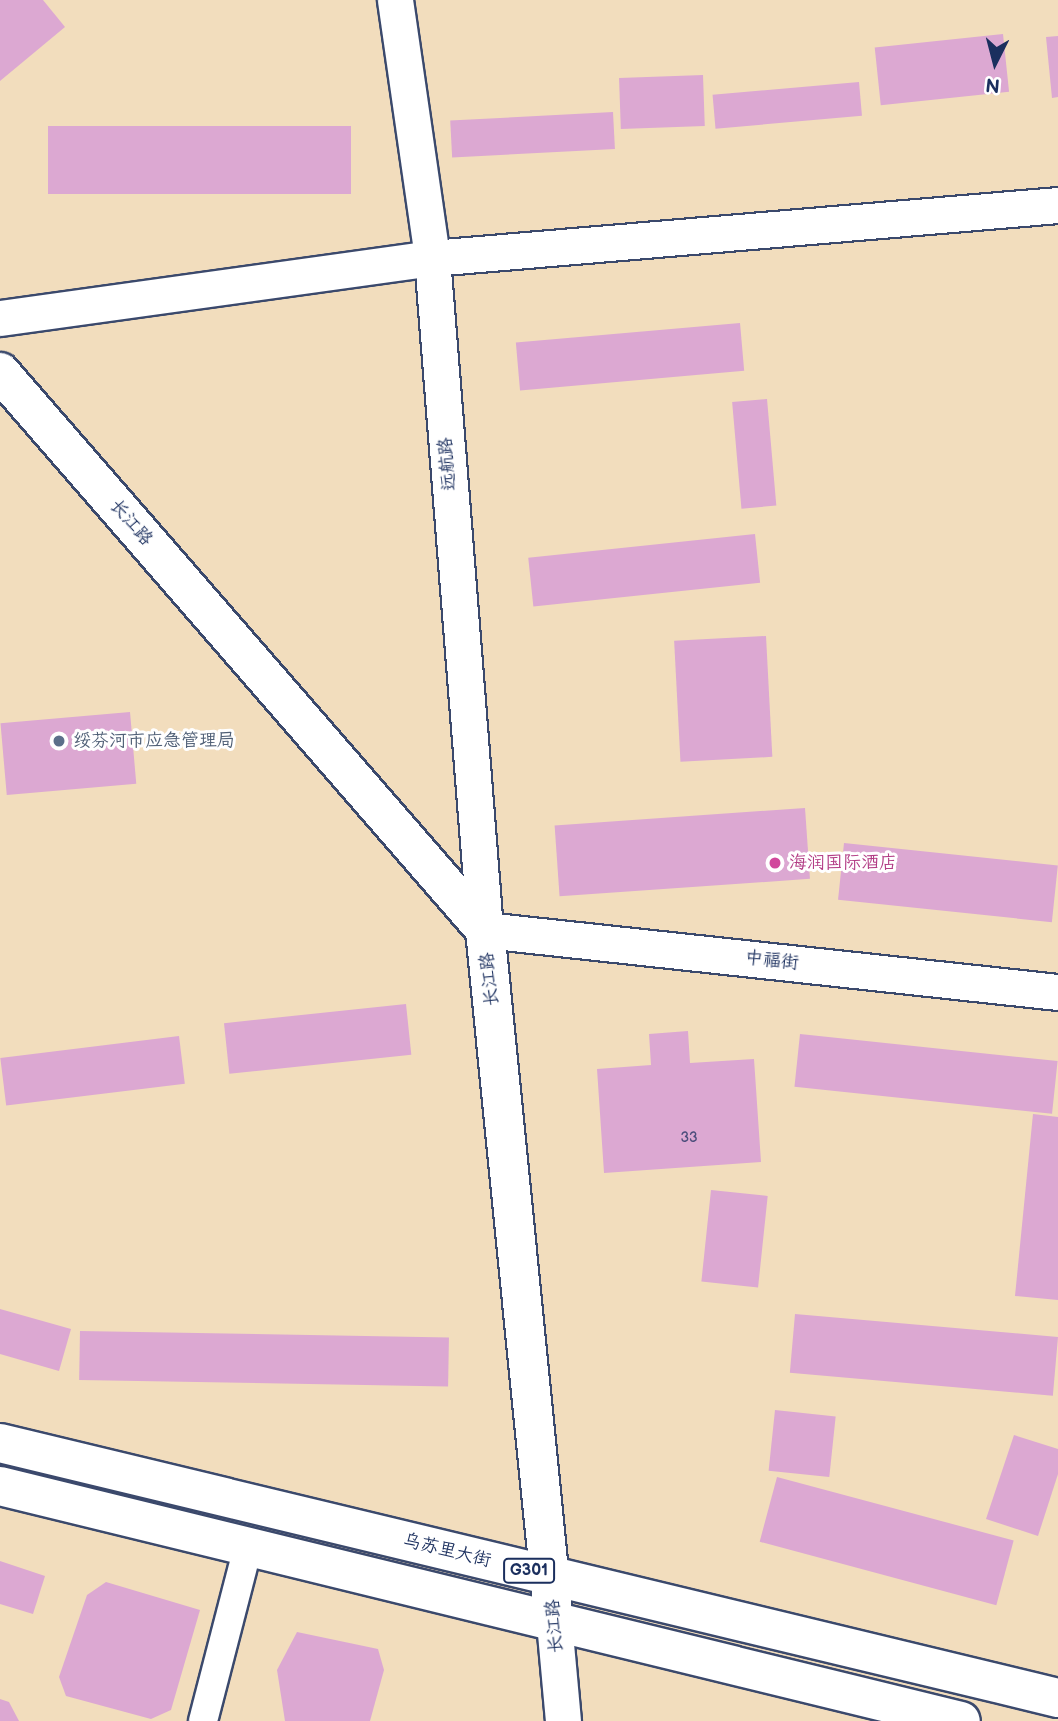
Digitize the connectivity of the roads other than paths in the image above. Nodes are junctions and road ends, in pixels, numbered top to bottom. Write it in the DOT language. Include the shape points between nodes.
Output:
graph roads {
  1 [pos="395,0"];
  2 [pos="1058,205"];
  3 [pos="432,258"];
  4 [pos="0,318"];
  5 [pos="0,372"];
  6 [pos="485,930"];
  7 [pos="1058,992"];
  8 [pos="0,1443"];
  9 [pos="0,1486"];
  10 [pos="248,1547"];
  11 [pos="551,1576"];
  12 [pos="554,1622"];
  13 [pos="1058,1698"];
  14 [pos="203,1721"];
  15 [pos="562,1721"];
  16 [pos="961,1721"];
  1 -- 3 [label="street, 远航路"];
  2 -- 3 [label="street"];
  3 -- 4 [label="street"];
  3 -- 6 [label="street, 远航路"];
  5 -- 6 [label="main road, 长江路"];
  6 -- 7 [label="street, 中福街"];
  6 -- 11 [label="main road, 长江路"];
  8 -- 11 [label="main road, 乌苏里大街 / G301"];
  9 -- 10 [label="main road, G301"];
  10 -- 12 [label="main road, G301"];
  10 -- 14 [label="street"];
  11 -- 12 [label="main road, 长江路"];
  11 -- 13 [label="main road, 乌苏里大街 / G301"];
  12 -- 15 [label="street, 长江路"];
  12 -- 16 [label="main road, G301"];
}
